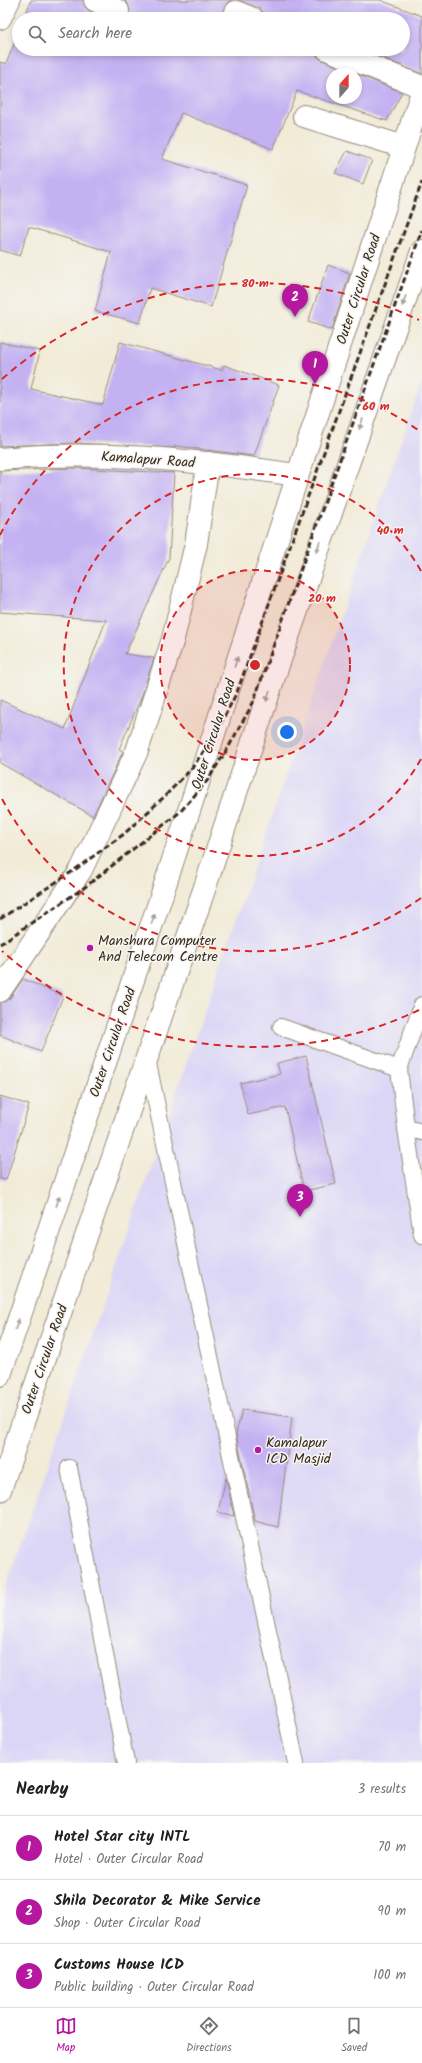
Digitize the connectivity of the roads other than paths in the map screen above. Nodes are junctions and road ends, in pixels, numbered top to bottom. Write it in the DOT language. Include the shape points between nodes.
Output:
graph roads {
  1 [pos="9,0"];
  2 [pos="95,0"];
  3 [pos="118,11"];
  4 [pos="0,18"];
  5 [pos="344,56"];
  6 [pos="422,87"];
  7 [pos="422,92"];
  8 [pos="304,116"];
  9 [pos="404,147"];
  10 [pos="422,251"];
  11 [pos="0,458"];
  12 [pos="208,463"];
  13 [pos="296,474"];
  14 [pos="0,992"];
  15 [pos="422,1005"];
  16 [pos="281,1027"];
  17 [pos="147,1059"];
  18 [pos="400,1069"];
  19 [pos="406,1128"];
  20 [pos="422,1132"];
  21 [pos="422,1235"];
  22 [pos="0,1375"];
  23 [pos="69,1468"];
  24 [pos="0,1490"];
  25 [pos="126,1763"];
  26 [pos="296,1763"];
  1 -- 4 [label="main road"];
  2 -- 3 [label="main road"];
  5 -- 6 [label="main road"];
  7 -- 9 [label="main road, Outer Circular Road"];
  8 -- 9 [label="main road"];
  9 -- 13 [label="main road, Outer Circular Road"];
  10 -- 17 [label="main road, Outer Circular Road, one-way" via="285,644"];
  11 -- 12 [label="main road, Kamalapur Road" via="34,455 141,456"];
  12 -- 13 [label="main road, Kamalapur Road"];
  12 -- 14 [label="main road" via="196,544 173,639 137,751 81,870"];
  22 -- 13 [label="main road, Outer Circular Road, one-way" via="162,894"];
  15 -- 18 [label="lane"];
  16 -- 18 [label="lane"];
  17 -- 24 [label="main road, Outer Circular Road"];
  17 -- 26 [label="lane"];
  18 -- 19 [label="lane"];
  19 -- 20 [label="lane"];
  19 -- 21 [label="lane"];
  23 -- 25 [label="lane"];
}
